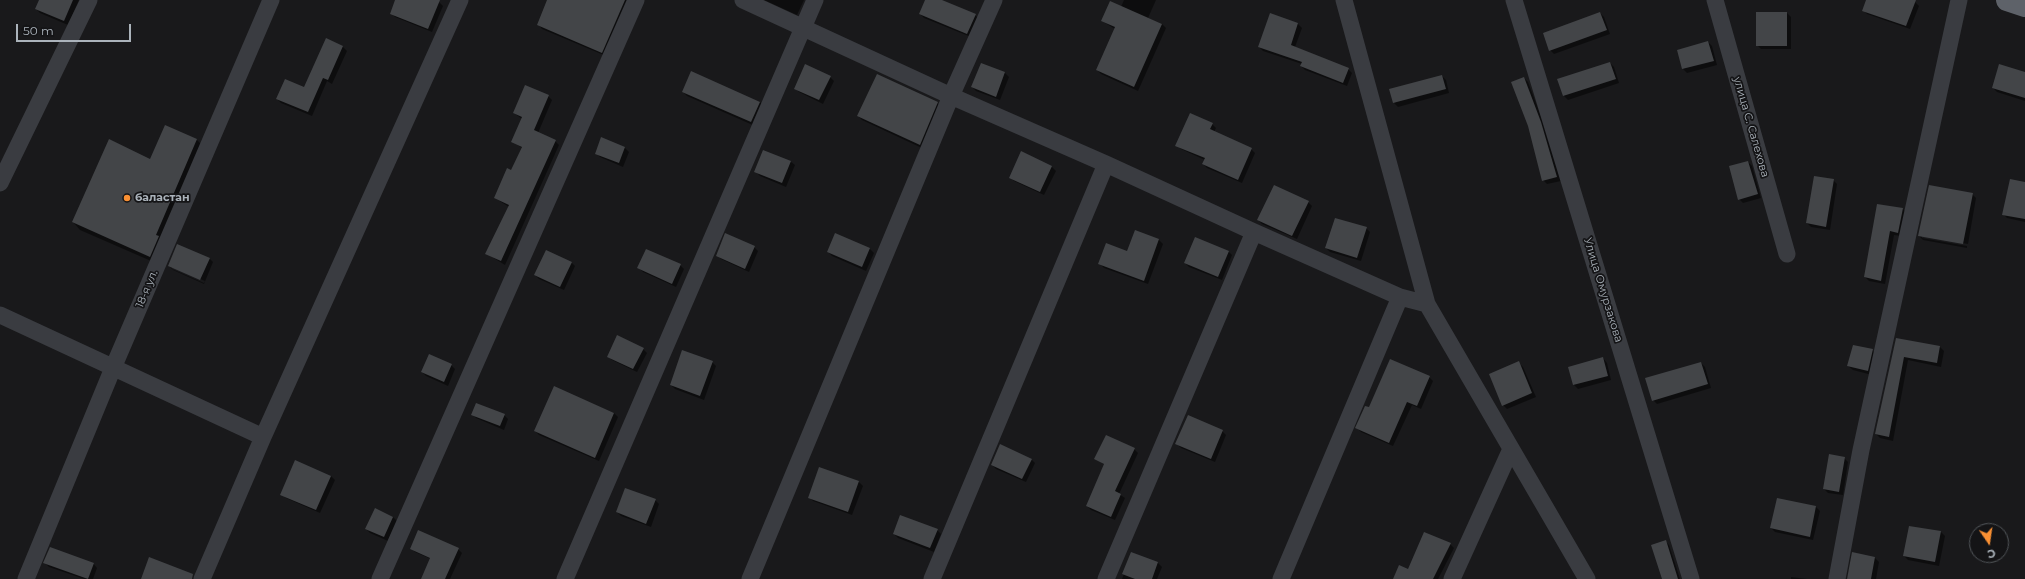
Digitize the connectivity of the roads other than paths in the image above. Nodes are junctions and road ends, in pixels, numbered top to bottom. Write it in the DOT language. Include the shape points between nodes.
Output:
graph roads {
  1 [pos="89,0"];
  2 [pos="271,0"];
  3 [pos="460,0"];
  4 [pos="636,0"];
  5 [pos="743,0"];
  6 [pos="815,0"];
  7 [pos="994,0"];
  8 [pos="1344,0"];
  9 [pos="1514,0"];
  10 [pos="1715,0"];
  11 [pos="1959,0"];
  12 [pos="2007,0"];
  13 [pos="2025,6"];
  14 [pos="803,28"];
  15 [pos="951,96"];
  16 [pos="1106,164"];
  17 [pos="0,184"];
  18 [pos="1254,232"];
  19 [pos="1787,254"];
  20 [pos="1400,296"];
  21 [pos="1427,304"];
  22 [pos="0,315"];
  23 [pos="112,368"];
  24 [pos="264,437"];
  25 [pos="1511,449"];
  26 [pos="26,579"];
  27 [pos="202,579"];
  28 [pos="380,579"];
  29 [pos="565,579"];
  30 [pos="750,579"];
  31 [pos="932,579"];
  32 [pos="1106,579"];
  33 [pos="1281,579"];
  34 [pos="1452,579"];
  35 [pos="1588,579"];
  36 [pos="1691,579"];
  37 [pos="1837,579"];
  1 -- 17 [label="street"];
  2 -- 23 [label="street, 18-я ул."];
  3 -- 24 [label="street"];
  4 -- 28 [label="street"];
  5 -- 14 [label="street"];
  6 -- 14 [label="street"];
  7 -- 15 [label="street"];
  8 -- 21 [label="street"];
  9 -- 36 [label="street, Улица Омурзакова"];
  10 -- 19 [label="street, улица С. Салехова"];
  11 -- 37 [label="street" via="1863,443"];
  12 -- 13 [label="highway"];
  14 -- 15 [label="street"];
  14 -- 29 [label="street"];
  15 -- 16 [label="street"];
  15 -- 30 [label="street"];
  16 -- 18 [label="street"];
  16 -- 31 [label="street"];
  18 -- 20 [label="street"];
  18 -- 32 [label="street"];
  20 -- 21 [label="street"];
  20 -- 33 [label="street"];
  21 -- 25 [label="street"];
  22 -- 23 [label="street"];
  23 -- 24 [label="street"];
  23 -- 26 [label="street, 18-я ул."];
  24 -- 27 [label="street"];
  25 -- 34 [label="street"];
  25 -- 35 [label="street"];
}
